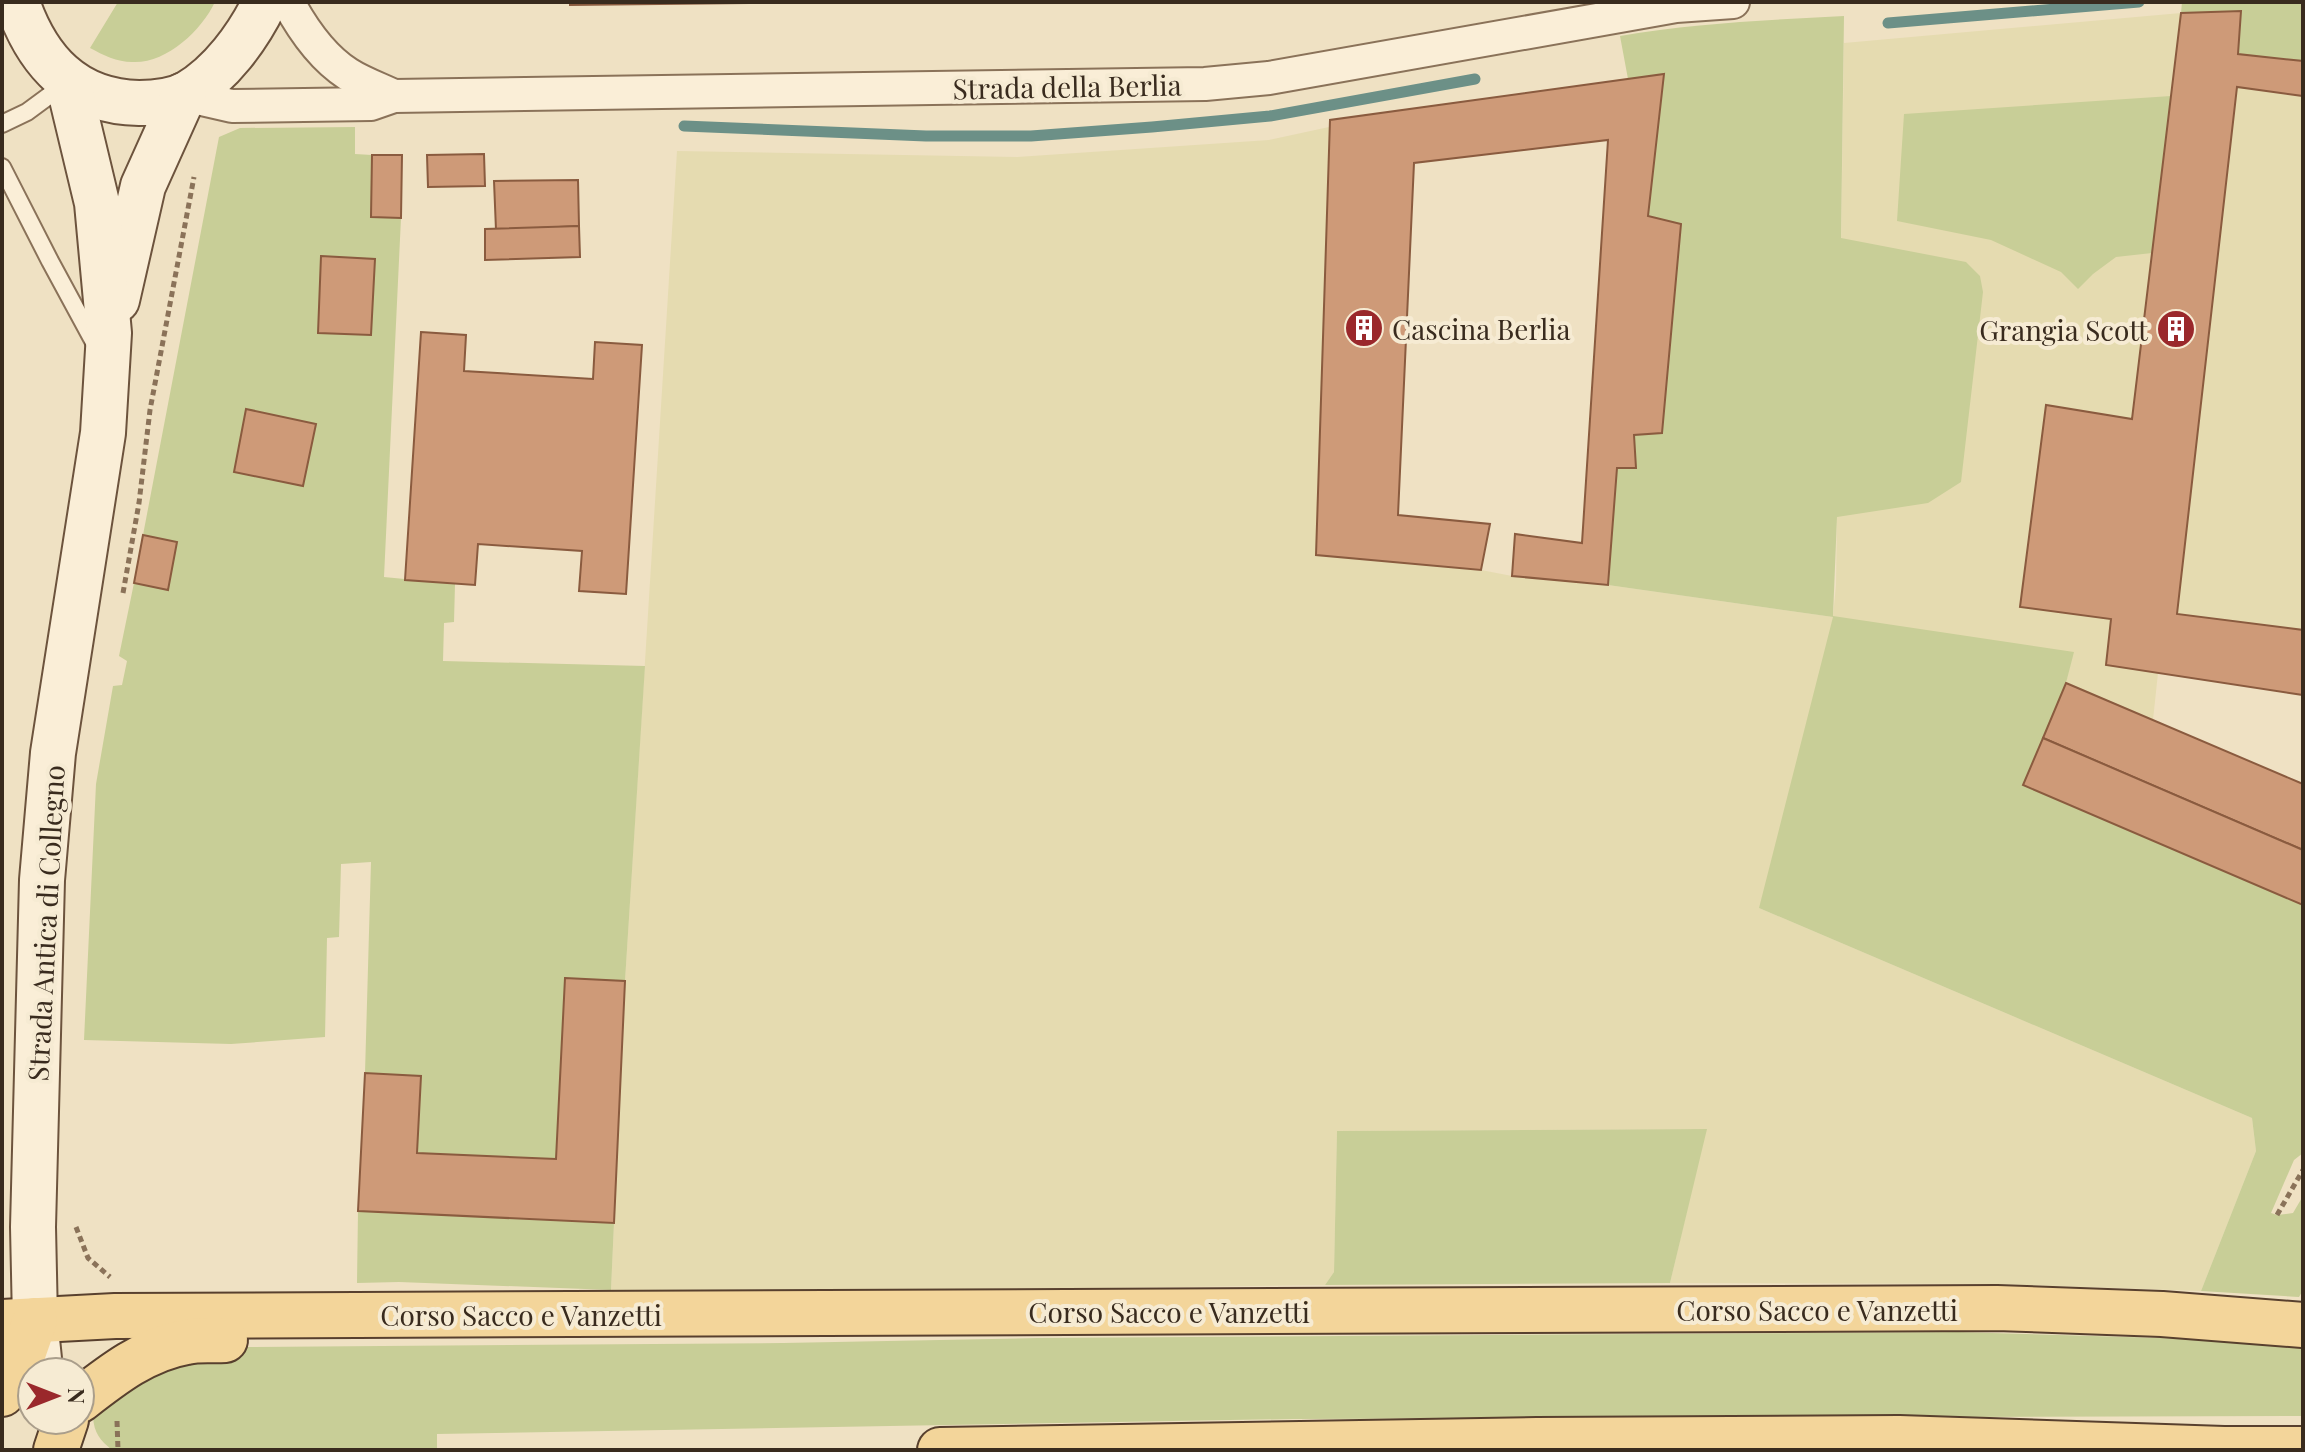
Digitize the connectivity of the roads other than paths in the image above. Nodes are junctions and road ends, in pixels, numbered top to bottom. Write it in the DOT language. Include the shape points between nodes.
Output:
graph roads {
  1 [pos="17,2"];
  2 [pos="265,2"];
  3 [pos="288,2"];
  4 [pos="1733,2"];
  5 [pos="68,82"];
  6 [pos="184,95"];
  7 [pos="394,96"];
  8 [pos="2,124"];
  9 [pos="2,167"];
  10 [pos="108,350"];
  11 [pos="328,1315"];
  12 [pos="19,1321"];
  13 [pos="2303,1325"];
  14 [pos="33,1356"];
  15 [pos="96,1388"];
  16 [pos="2,1394"];
  17 [pos="2303,1449"];
  18 [pos="940,1450"];
  19 [pos="2222,1450"];
  1 -- 5 [label="main road" via="50,64"];
  2 -- 6 [label="main road" via="236,49 209,79"];
  3 -- 7 [label="street, Strada della Berlia" via="333,62"];
  4 -- 7 [label="street, Strada della Berlia" via="1663,8 1269,78 1205,84"];
  5 -- 6 [label="main road" via="121,102"];
  5 -- 8 [label="lane"];
  5 -- 10 [label="main road, Strada Antica di Collegno" via="97,203"];
  6 -- 7 [label="street, Strada della Berlia" via="232,106 371,104"];
  6 -- 10 [label="main road, Strada Antica di Collegno" via="143,186"];
  9 -- 10 [label="lane" via="50,261"];
  10 -- 12 [label="main road, Strada Antica di Collegno" via="103,433 53,753 43,864 33,1227"];
  11 -- 12 [label="main road, Corso Sacco e Vanzetti"];
  11 -- 13 [label="main road, Corso Sacco e Vanzetti" via="1997,1308"];
  11 -- 15 [label="main road" via="249,1339 188,1341 160,1349"];
  12 -- 14 [label="main road, Strada Antica di Collegno"];
  12 -- 16 [label="main road" via="19,1366"];
  17 -- 19 [label="main road"];
  18 -- 19 [label="main road" via="1883,1438"];
}
